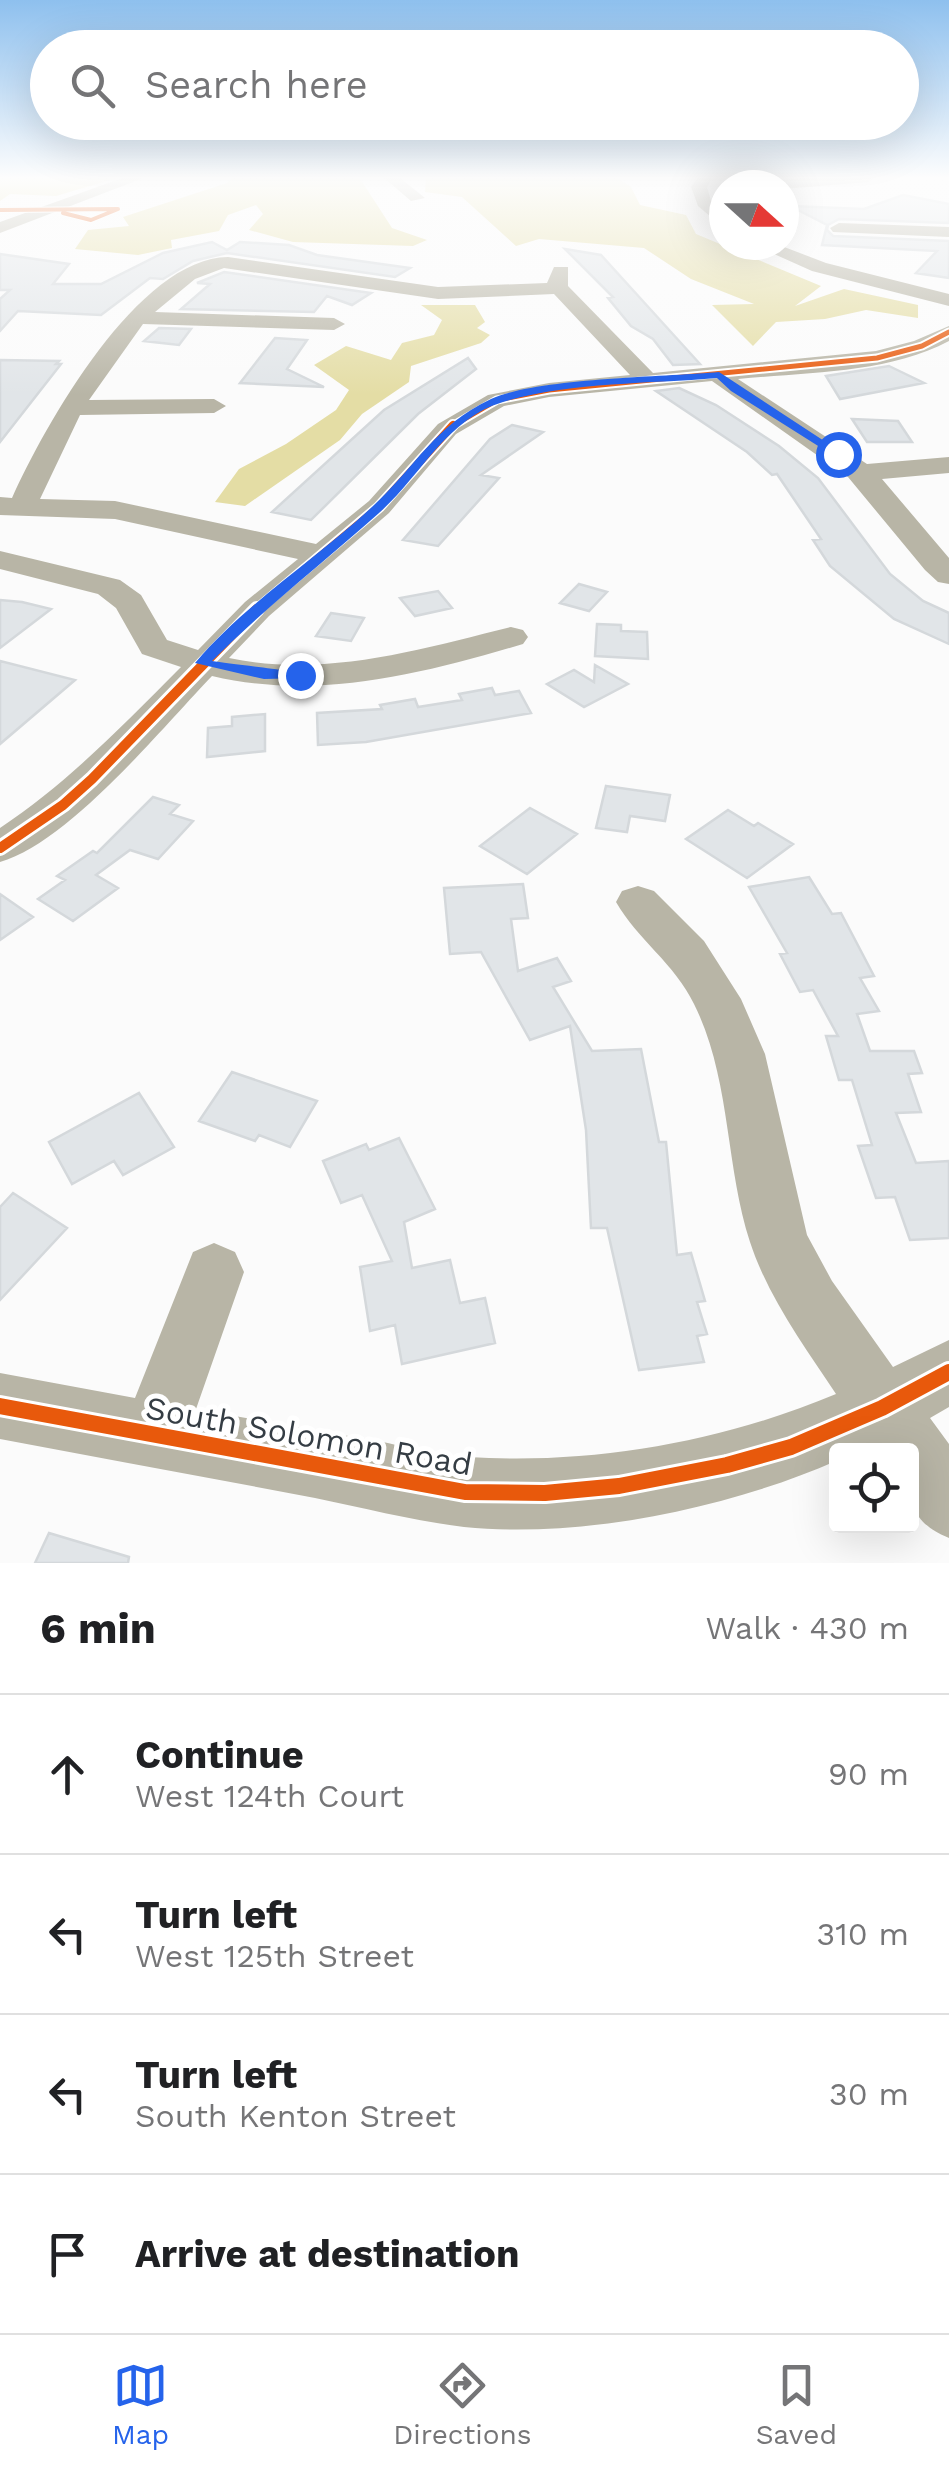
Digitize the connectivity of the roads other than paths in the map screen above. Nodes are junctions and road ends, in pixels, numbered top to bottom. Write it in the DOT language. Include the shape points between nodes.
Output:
graph roads {
  1 [pos="799,260"];
  2 [pos="949,300"];
  3 [pos="140,318"];
  4 [pos="334,324"];
  5 [pos="945,337"];
  6 [pos="719,375"];
  7 [pos="648,381"];
  8 [pos="214,406"];
  9 [pos="72,408"];
  10 [pos="949,465"];
  11 [pos="860,472"];
  12 [pos="12,506"];
  13 [pos="323,555"];
  14 [pos="0,560"];
  15 [pos="949,574"];
  16 [pos="511,636"];
  17 [pos="202,663"];
  18 [pos="0,848"];
  19 [pos="638,902"];
  20 [pos="214,1272"];
  21 [pos="949,1372"];
  22 [pos="0,1406"];
  23 [pos="882,1408"];
  24 [pos="154,1434"];
  25 [pos="949,1503"];
  1 -- 2 [label="street"];
  3 -- 4 [label="street"];
  3 -- 7 [label="street" via="165,292 220,262 438,293 560,280"];
  3 -- 9 [label="street"];
  5 -- 6 [label="street" via="877,358"];
  6 -- 7 [label="street"];
  6 -- 11 [label="street"];
  7 -- 13 [label="street" via="520,394 476,409"];
  8 -- 9 [label="street"];
  9 -- 12 [label="street"];
  10 -- 11 [label="street"];
  11 -- 15 [label="street"];
  12 -- 13 [label="street" via="115,510"];
  13 -- 17 [label="street"];
  14 -- 17 [label="street" via="109,587 130,602 154,647"];
  16 -- 17 [label="street" via="405,662 300,675"];
  17 -- 18 [label="street" via="92,779"];
  19 -- 23 [label="street" via="687,953 716,999 740,1054 779,1241 810,1302"];
  20 -- 24 [label="street"];
  21 -- 23 [label="street, South Solomon Road"];
  22 -- 24 [label="street, South Solomon Road"];
  23 -- 24 [label="street, South Solomon Road" via="727,1466 545,1493 465,1492"];
  23 -- 25 [label="street"];
}
